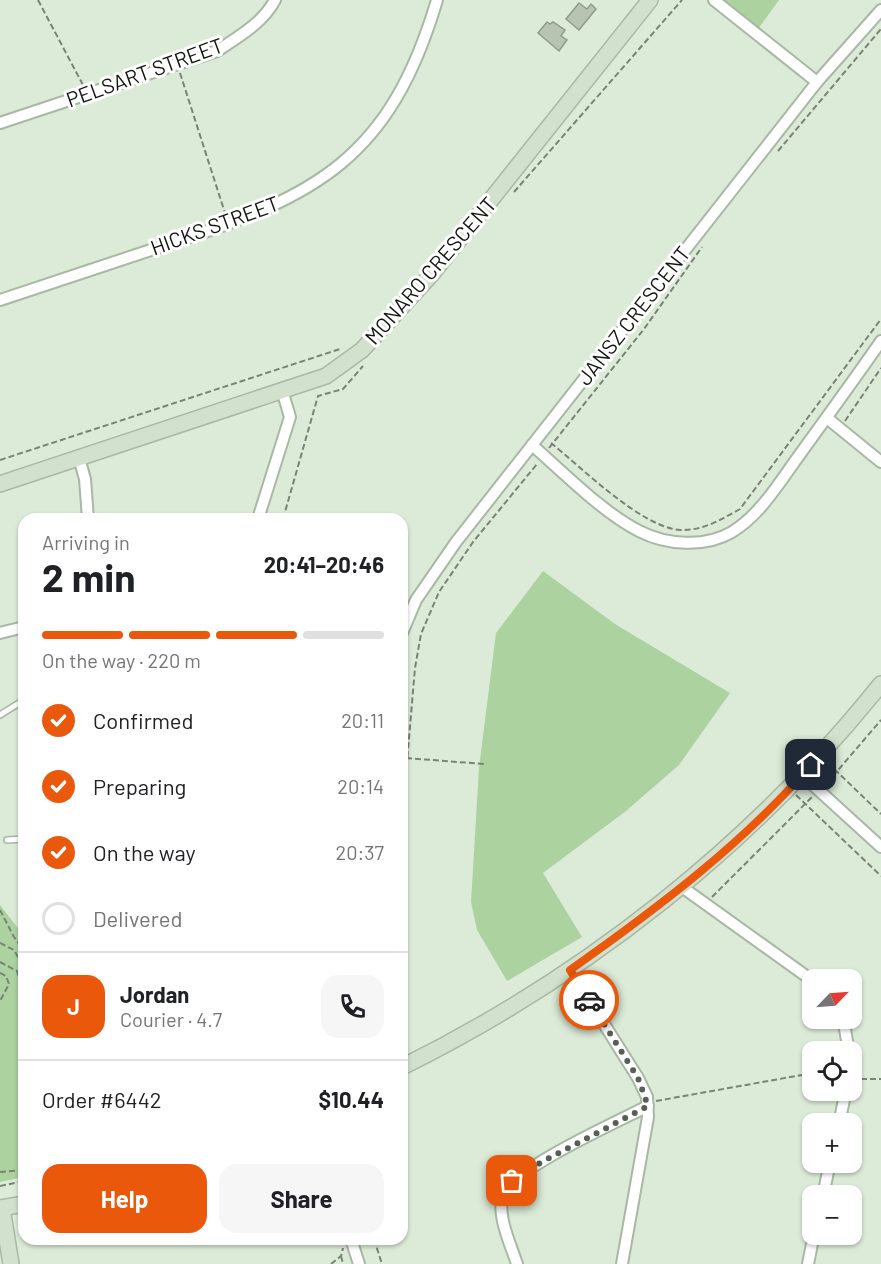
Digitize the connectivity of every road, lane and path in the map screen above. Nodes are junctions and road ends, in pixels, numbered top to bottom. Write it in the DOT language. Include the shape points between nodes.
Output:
graph roads {
  1 [pos="38,0"];
  2 [pos="275,0"];
  3 [pos="436,0"];
  4 [pos="650,0"];
  5 [pos="714,0"];
  6 [pos="881,10"];
  7 [pos="881,29"];
  8 [pos="177,64"];
  9 [pos="817,82"];
  10 [pos="88,95"];
  11 [pos="0,123"];
  12 [pos="775,153"];
  13 [pos="229,225"];
  14 [pos="704,244"];
  15 [pos="0,300"];
  16 [pos="881,319"];
  17 [pos="881,341"];
  18 [pos="351,346"];
  19 [pos="881,368"];
  20 [pos="282,390"];
  21 [pos="827,417"];
  22 [pos="840,428"];
  23 [pos="541,434"];
  24 [pos="553,443"];
  25 [pos="532,445"];
  26 [pos="544,455"];
  27 [pos="79,458"];
  28 [pos="0,460"];
  29 [pos="881,462"];
  30 [pos="0,484"];
  31 [pos="88,513"];
  32 [pos="260,513"];
  33 [pos="408,619"];
  34 [pos="18,628"];
  35 [pos="0,633"];
  36 [pos="881,684"];
  37 [pos="18,704"];
  38 [pos="0,715"];
  39 [pos="881,720"];
  40 [pos="408,738"];
  41 [pos="820,755"];
  42 [pos="408,758"];
  43 [pos="484,764"];
  44 [pos="837,771"];
  45 [pos="802,775"];
  46 [pos="789,788"];
  47 [pos="819,791"];
  48 [pos="805,804"];
  49 [pos="881,814"];
  50 [pos="18,839"];
  51 [pos="7,840"];
  52 [pos="881,847"];
  53 [pos="881,876"];
  54 [pos="682,887"];
  55 [pos="706,904"];
  56 [pos="0,910"];
  57 [pos="18,942"];
  58 [pos="0,943"];
  59 [pos="18,957"];
  60 [pos="0,962"];
  61 [pos="570,970"];
  62 [pos="0,973"];
  63 [pos="802,973"];
  64 [pos="18,974"];
  65 [pos="0,1001"];
  66 [pos="408,1064"];
  67 [pos="802,1075"];
  68 [pos="862,1078"];
  69 [pos="881,1079"];
  70 [pos="648,1104"];
  71 [pos="18,1170"];
  72 [pos="0,1172"];
  73 [pos="18,1182"];
  74 [pos="0,1186"];
  75 [pos="18,1205"];
  76 [pos="1,1208"];
  77 [pos="346,1245"];
  78 [pos="349,1245"];
  79 [pos="376,1245"];
  80 [pos="812,1245"];
  81 [pos="341,1256"];
  82 [pos="356,1263"];
  83 [pos="11,1264"];
  84 [pos="331,1264"];
  85 [pos="343,1264"];
  86 [pos="382,1264"];
  87 [pos="518,1264"];
  88 [pos="622,1264"];
  89 [pos="808,1264"];
  1 -- 10 [label="path"];
  2 -- 8 [label="street, PELSART STREET" via="246,32 217,51"];
  3 -- 13 [label="street, HICKS STREET" via="405,85 366,140 324,178 299,194"];
  4 -- 20 [label="street, MONARO CRESCENT" via="514,173 391,320 362,350 326,376"];
  5 -- 9 [label="street"];
  6 -- 9 [label="street, JANSZ CRESCENT"];
  7 -- 12 [label="path"];
  8 -- 10 [label="street, PELSART STREET"];
  8 -- 13 [label="path"];
  9 -- 23 [label="street, JANSZ CRESCENT"];
  10 -- 11 [label="street, PELSART STREET"];
  13 -- 15 [label="street, HICKS STREET"];
  14 -- 24 [label="path" via="644,329"];
  16 -- 24 [label="path" via="740,509 709,526 680,530 646,519"];
  17 -- 21 [label="street"];
  18 -- 28 [label="path"];
  19 -- 22 [label="path"];
  20 -- 27 [label="street, MONARO CRESCENT"];
  20 -- 32 [label="street" via="290,417"];
  21 -- 22 [label="street"];
  21 -- 26 [label="street" via="749,519 731,533 691,543 640,532"];
  22 -- 29 [label="street"];
  23 -- 24 [label="path"];
  23 -- 25 [label="street, JANSZ CRESCENT"];
  24 -- 26 [label="path"];
  25 -- 26 [label="street"];
  25 -- 33 [label="street, JANSZ CRESCENT" via="437,567"];
  26 -- 40 [label="path" via="473,542 439,592 421,634"];
  27 -- 30 [label="street, MONARO CRESCENT"];
  27 -- 31 [label="street"];
  34 -- 35 [label="street"];
  36 -- 41 [label="street"];
  37 -- 38 [label="lane"];
  39 -- 44 [label="path"];
  41 -- 44 [label="path"];
  41 -- 45 [label="street"];
  42 -- 43 [label="path"];
  44 -- 47 [label="path"];
  44 -- 49 [label="path"];
  45 -- 46 [label="street"];
  45 -- 47 [label="street"];
  46 -- 48 [label="path"];
  46 -- 54 [label="street"];
  47 -- 48 [label="path"];
  47 -- 52 [label="street"];
  48 -- 53 [label="path"];
  48 -- 55 [label="path"];
  50 -- 51 [label="lane"];
  54 -- 55 [label="street"];
  54 -- 61 [label="street"];
  55 -- 63 [label="street"];
  56 -- 57 [label="path"];
  58 -- 59 [label="path" via="14,950"];
  60 -- 64 [label="path"];
  61 -- 66 [label="street"];
  61 -- 70 [label="street" via="638,1078"];
  62 -- 65 [label="path" via="9,984"];
  67 -- 70 [label="path"];
  68 -- 69 [label="path"];
  70 -- 87 [label="street" via="512,1181 503,1194 501,1207"];
  70 -- 88 [label="street" via="647,1131"];
  71 -- 72 [label="path"];
  73 -- 74 [label="path"];
  75 -- 76 [label="street"];
  76 -- 83 [label="street"];
  77 -- 81 [label="path"];
  78 -- 82 [label="street"];
  79 -- 86 [label="path"];
  80 -- 89 [label="street"];
  81 -- 84 [label="path"];
  81 -- 85 [label="path"];
}
